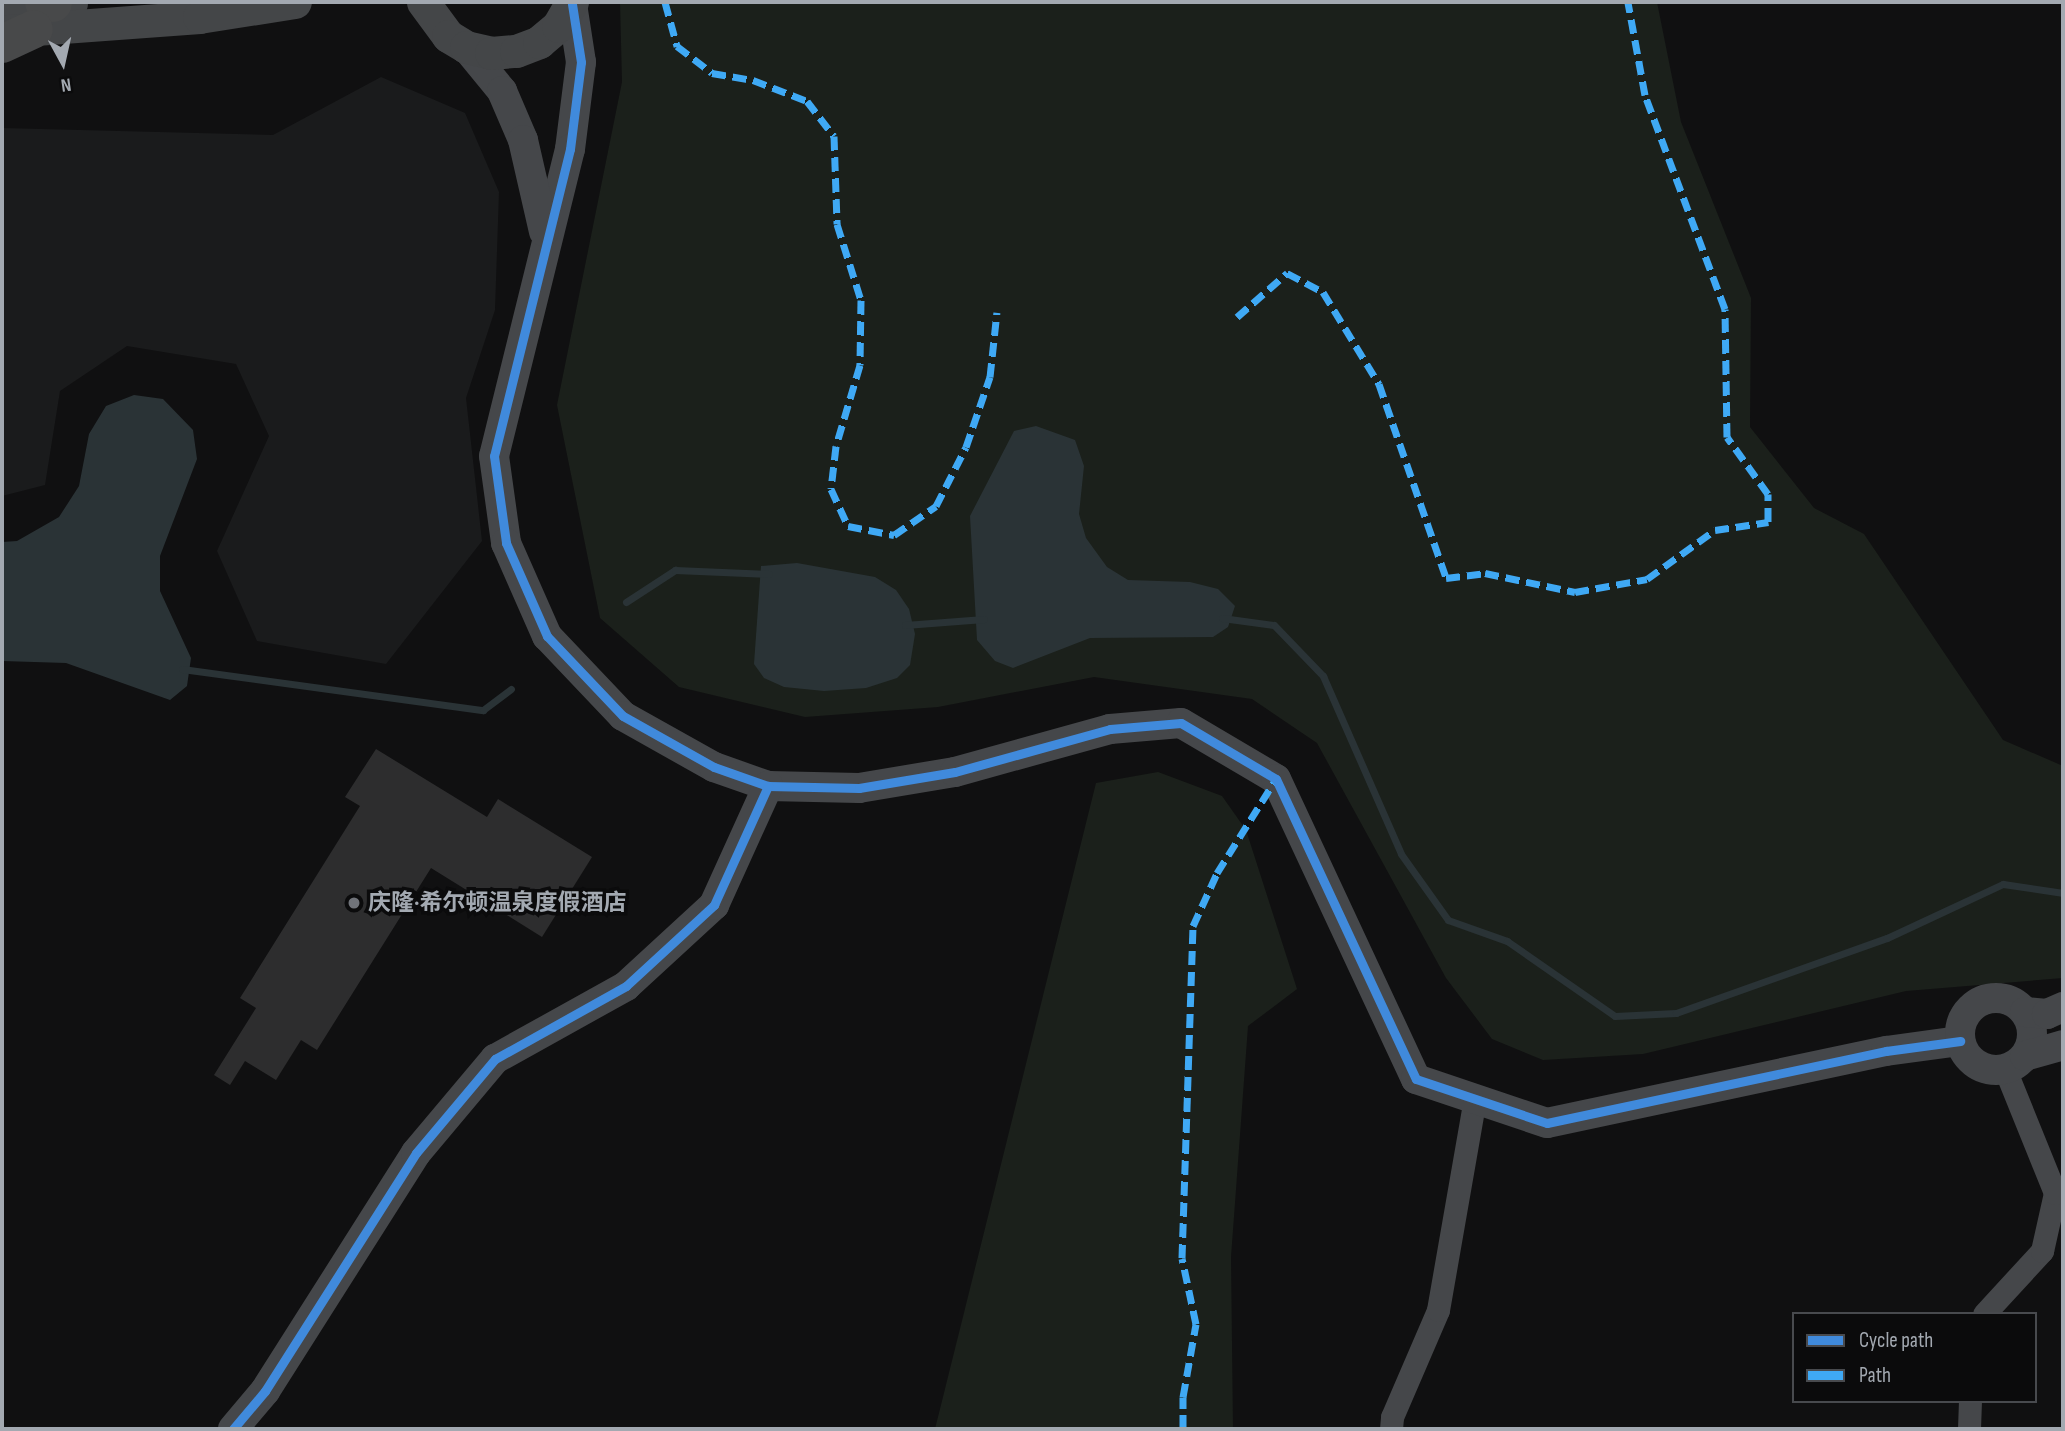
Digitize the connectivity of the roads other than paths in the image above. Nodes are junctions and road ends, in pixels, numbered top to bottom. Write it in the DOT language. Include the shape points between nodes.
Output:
graph roads {
  1 [pos="119,2"];
  2 [pos="295,2"];
  3 [pos="423,2"];
  4 [pos="2,3"];
  5 [pos="572,3"];
  6 [pos="27,22"];
  7 [pos="466,47"];
  8 [pos="545,236"];
  9 [pos="768,786"];
  10 [pos="2063,1007"];
  11 [pos="2025,1012"];
  12 [pos="1960,1041"];
  13 [pos="2063,1045"];
  14 [pos="2015,1063"];
  15 [pos="1475,1099"];
  16 [pos="2059,1192"];
  17 [pos="1986,1312"];
  18 [pos="1970,1403"];
  19 [pos="233,1429"];
  20 [pos="1391,1429"];
  21 [pos="1969,1429"];
  1 -- 6 [label="main road"];
  2 -- 6 [label="main road" via="199,17"];
  3 -- 7 [label="main road" via="433,21"];
  4 -- 6 [label="main road"];
  5 -- 7 [label="main road" via="558,26 539,42 516,51 491,53"];
  5 -- 8 [label="street" via="581,62 569,149"];
  7 -- 8 [label="street" via="502,91 523,140"];
  8 -- 9 [label="street" via="494,456 506,543 547,636 622,716 714,767"];
  9 -- 15 [label="street" via="859,788 955,772 1110,729 1181,723 1276,779 1416,1079"];
  9 -- 19 [label="street" via="714,905 626,986 495,1059 416,1153 265,1391"];
  10 -- 11 [label="street" via="2047,1014"];
  11 -- 12 [label="street" via="2004,999 1980,1001 1963,1018"];
  11 -- 14 [label="street" via="2032,1034"];
  12 -- 14 [label="street" via="1971,1062 1993,1070"];
  12 -- 15 [label="street" via="1886,1051 1548,1123"];
  13 -- 14 [label="street"];
  14 -- 16 [label="street"];
  15 -- 20 [label="street" via="1438,1310"];
  16 -- 17 [label="street" via="2042,1251"];
  18 -- 21 [label="street"];
}
